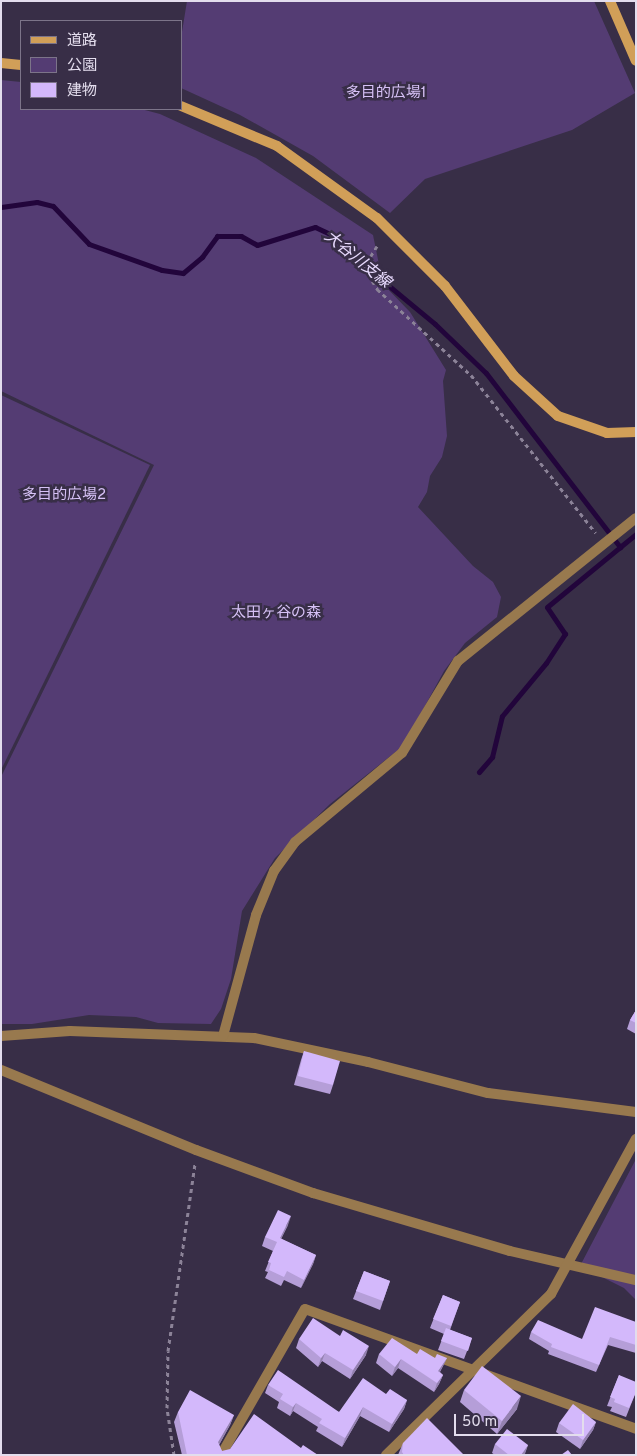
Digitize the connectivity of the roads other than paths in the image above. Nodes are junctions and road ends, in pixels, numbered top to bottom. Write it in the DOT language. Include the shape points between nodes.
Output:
graph roads {
  1 [pos="610,1"];
  2 [pos="636,61"];
  3 [pos="1,63"];
  4 [pos="20,65"];
  5 [pos="182,106"];
  6 [pos="636,432"];
  7 [pos="636,518"];
  8 [pos="1,1036"];
  9 [pos="223,1036"];
  10 [pos="1,1070"];
  11 [pos="636,1112"];
  12 [pos="636,1139"];
  13 [pos="566,1266"];
  14 [pos="636,1280"];
  15 [pos="473,1370"];
  16 [pos="636,1429"];
  17 [pos="221,1455"];
  18 [pos="386,1455"];
  1 -- 2 [label="street"];
  3 -- 4 [label="street"];
  5 -- 6 [label="street" via="277,146 377,218 445,286 514,376 558,416 607,433"];
  7 -- 9 [label="street" via="458,661 402,753 295,842 274,871 256,915"];
  8 -- 9 [label="street" via="70,1031"];
  9 -- 11 [label="street" via="254,1038 368,1062 488,1094"];
  10 -- 13 [label="street" via="196,1150 313,1193"];
  12 -- 13 [label="street"];
  13 -- 14 [label="street"];
  13 -- 15 [label="street" via="551,1294"];
  15 -- 16 [label="street"];
  15 -- 17 [label="street" via="305,1309"];
  15 -- 18 [label="street"];
}
